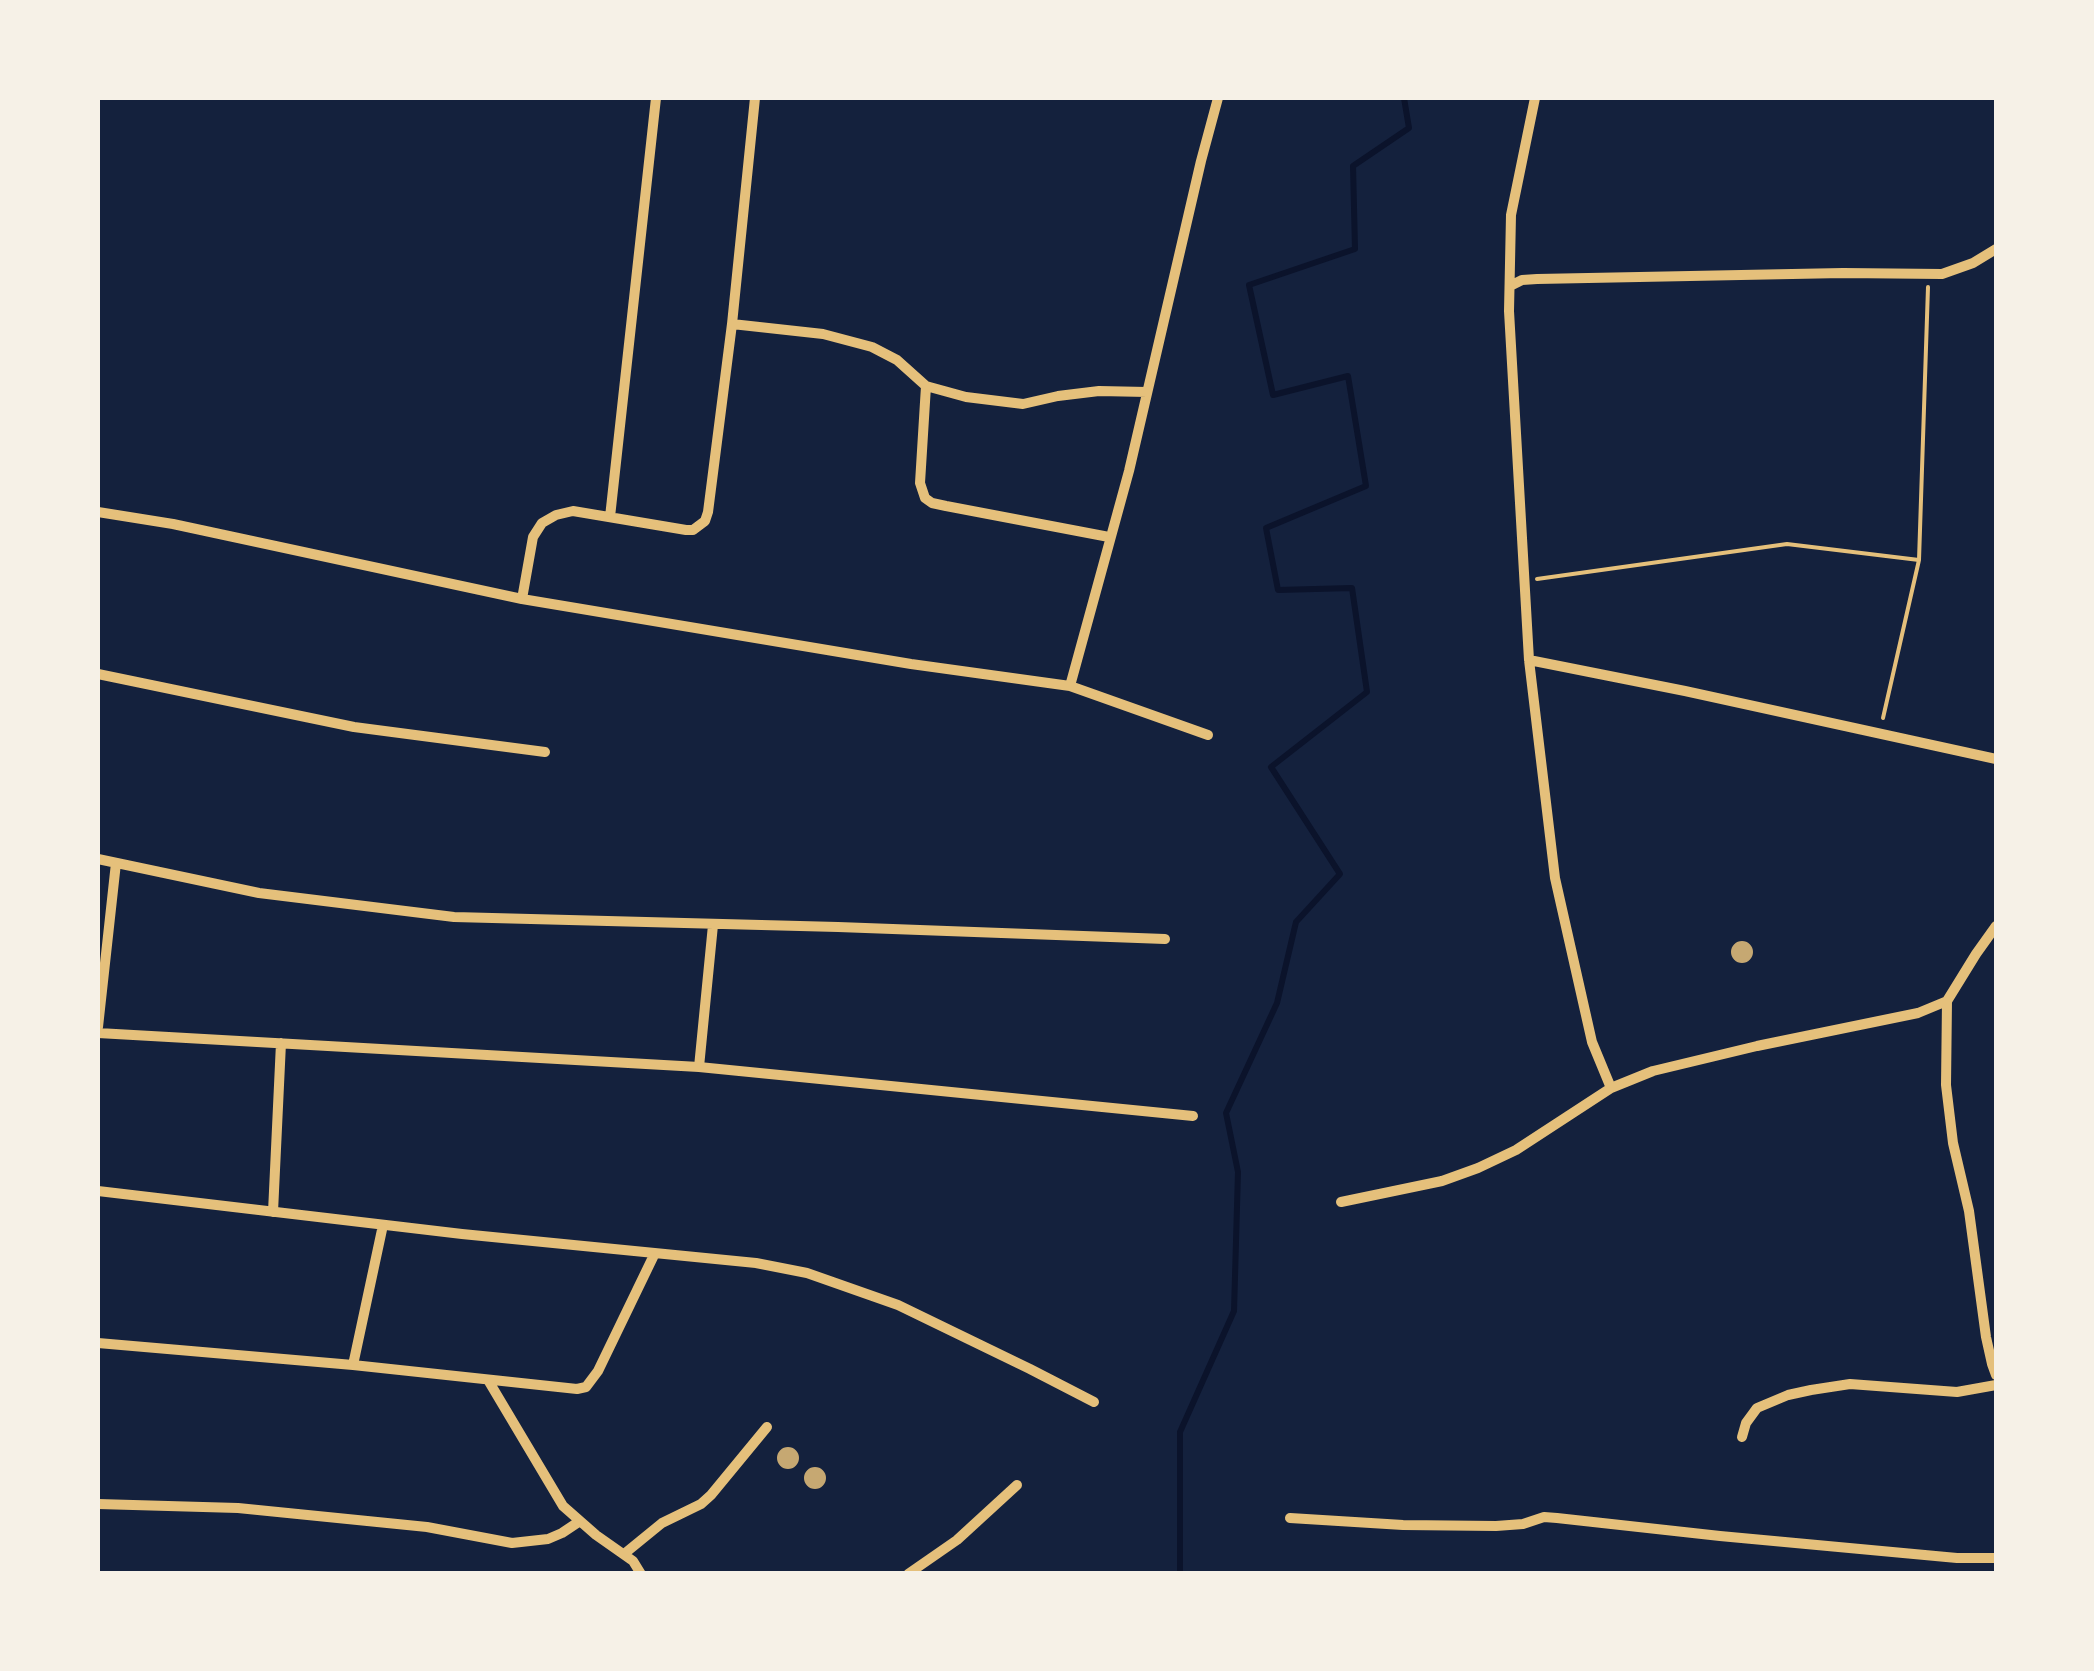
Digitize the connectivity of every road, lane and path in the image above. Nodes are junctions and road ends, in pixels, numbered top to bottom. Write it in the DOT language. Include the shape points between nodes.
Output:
graph roads {
  1 [pos="656,98"];
  2 [pos="755,98"];
  3 [pos="1218,98"];
  4 [pos="1535,98"];
  5 [pos="1996,249"];
  6 [pos="1928,274"];
  7 [pos="1510,286"];
  8 [pos="732,324"];
  9 [pos="926,386"];
  10 [pos="1148,392"];
  11 [pos="98,512"];
  12 [pos="610,517"];
  13 [pos="1110,537"];
  14 [pos="1919,560"];
  15 [pos="1525,581"];
  16 [pos="522,599"];
  17 [pos="1529,660"];
  18 [pos="98,674"];
  19 [pos="1070,686"];
  20 [pos="1880,733"];
  21 [pos="1208,735"];
  22 [pos="545,752"];
  23 [pos="1996,759"];
  24 [pos="98,859"];
  25 [pos="116,863"];
  26 [pos="713,925"];
  27 [pos="1996,926"];
  28 [pos="1165,939"];
  29 [pos="1947,1001"];
  30 [pos="98,1030"];
  31 [pos="282,1043"];
  32 [pos="700,1066"];
  33 [pos="1611,1088"];
  34 [pos="1192,1116"];
  35 [pos="98,1192"];
  36 [pos="1341,1202"];
  37 [pos="274,1212"];
  38 [pos="383,1224"];
  39 [pos="655,1253"];
  40 [pos="98,1343"];
  41 [pos="353,1365"];
  42 [pos="1995,1373"];
  43 [pos="488,1380"];
  44 [pos="1996,1386"];
  45 [pos="1094,1402"];
  46 [pos="767,1427"];
  47 [pos="1742,1437"];
  48 [pos="1016,1485"];
  49 [pos="98,1504"];
  50 [pos="1290,1518"];
  51 [pos="580,1520"];
  52 [pos="624,1554"];
  53 [pos="1996,1558"];
  54 [pos="641,1574"];
  55 [pos="908,1574"];
  1 -- 12 [label="street"];
  2 -- 8 [label="street"];
  3 -- 10 [label="street"];
  4 -- 7 [label="street" via="1512,216"];
  5 -- 6 [label="street" via="1973,264"];
  6 -- 7 [label="street" via="1522,280"];
  6 -- 14 [label="path"];
  7 -- 15 [label="street"];
  8 -- 9 [label="street" via="872,347"];
  8 -- 12 [label="street" via="704,522 686,530"];
  9 -- 10 [label="street" via="1007,404 1099,391"];
  9 -- 13 [label="street" via="920,483 932,503"];
  10 -- 13 [label="street"];
  11 -- 16 [label="street"];
  12 -- 16 [label="street" via="573,511 542,522"];
  13 -- 19 [label="street"];
  14 -- 15 [label="path" via="1786,544"];
  14 -- 20 [label="path"];
  15 -- 17 [label="street"];
  16 -- 19 [label="street"];
  17 -- 20 [label="street"];
  17 -- 33 [label="street" via="1555,878 1592,1042"];
  18 -- 22 [label="street" via="354,727"];
  19 -- 21 [label="street"];
  20 -- 23 [label="street"];
  24 -- 25 [label="street"];
  25 -- 26 [label="street" via="258,894 454,917"];
  25 -- 30 [label="street"];
  26 -- 28 [label="street"];
  26 -- 32 [label="street"];
  27 -- 29 [label="street"];
  29 -- 33 [label="street" via="1653,1071"];
  29 -- 42 [label="street" via="1951,1126"];
  30 -- 31 [label="street"];
  31 -- 32 [label="street"];
  31 -- 37 [label="street"];
  32 -- 34 [label="street"];
  33 -- 36 [label="street" via="1478,1168"];
  35 -- 37 [label="street"];
  37 -- 38 [label="street"];
  38 -- 39 [label="street"];
  38 -- 41 [label="street"];
  39 -- 43 [label="street" via="586,1387"];
  39 -- 45 [label="street" via="807,1272 898,1306"];
  40 -- 41 [label="street"];
  41 -- 43 [label="street"];
  42 -- 44 [label="street"];
  43 -- 51 [label="street" via="553,1492"];
  44 -- 47 [label="street" via="1957,1392 1850,1384 1810,1390 1757,1408"];
  46 -- 52 [label="street" via="711,1495"];
  48 -- 55 [label="street" via="979,1522"];
  49 -- 51 [label="street" via="238,1508 428,1527 512,1543 548,1540"];
  50 -- 53 [label="street" via="1496,1526 1557,1518"];
  51 -- 52 [label="street"];
  52 -- 54 [label="street"];
}
